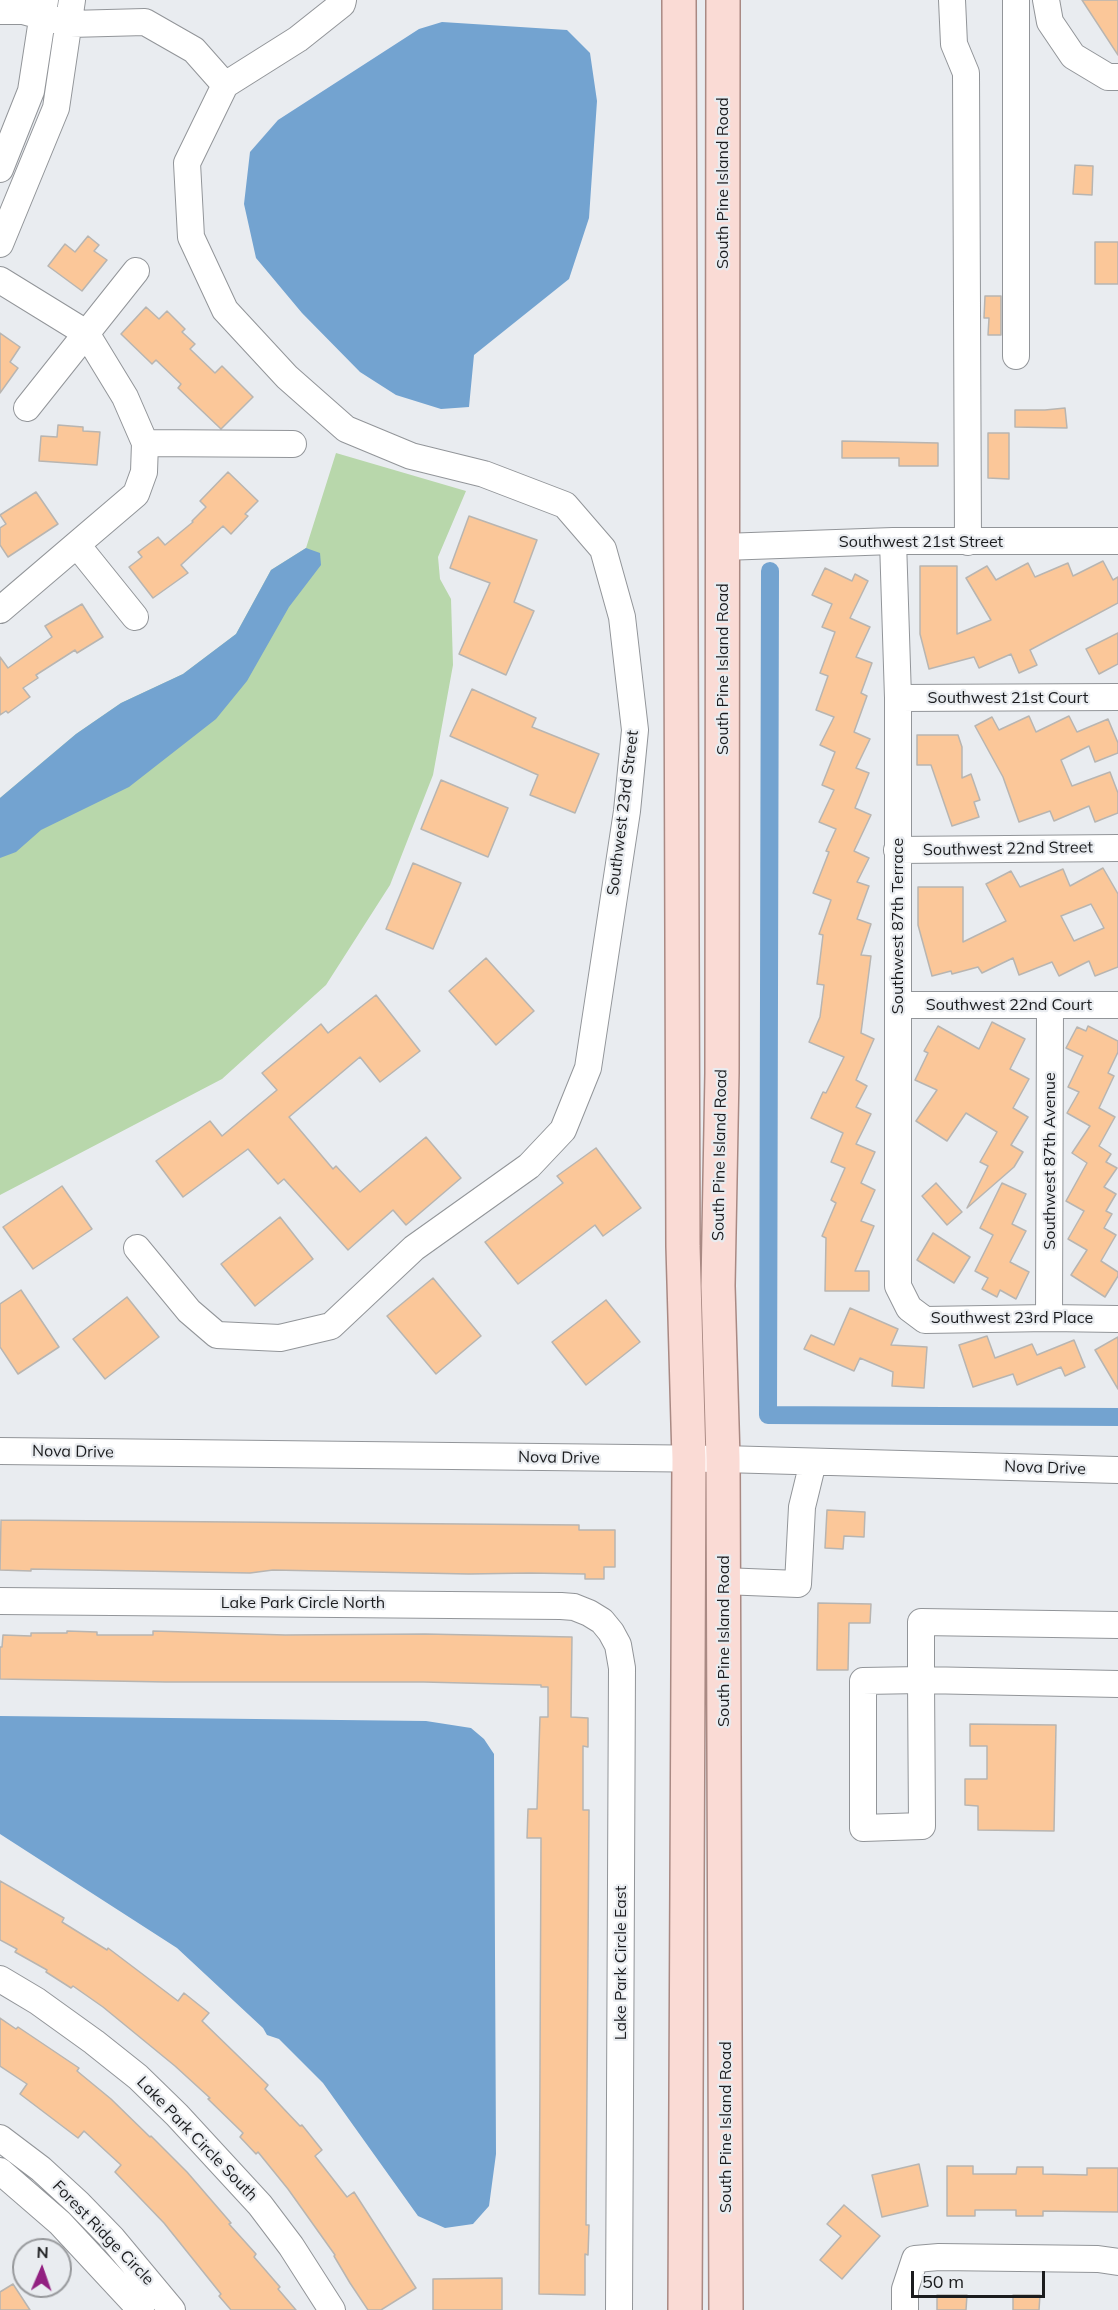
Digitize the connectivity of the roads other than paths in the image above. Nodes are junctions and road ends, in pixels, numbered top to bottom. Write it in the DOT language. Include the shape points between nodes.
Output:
graph roads {
  1 [pos="343,0"];
  2 [pos="679,0"];
  3 [pos="723,0"];
  4 [pos="952,0"];
  5 [pos="1016,0"];
  6 [pos="1046,0"];
  7 [pos="44,8"];
  8 [pos="0,11"];
  9 [pos="71,12"];
  10 [pos="1118,77"];
  11 [pos="225,85"];
  12 [pos="0,169"];
  13 [pos="0,244"];
  14 [pos="136,271"];
  15 [pos="0,280"];
  16 [pos="86,333"];
  17 [pos="1016,356"];
  18 [pos="27,408"];
  19 [pos="145,443"];
  20 [pos="293,444"];
  21 [pos="893,541"];
  22 [pos="1118,541"];
  23 [pos="968,542"];
  24 [pos="76,545"];
  25 [pos="723,547"];
  26 [pos="1,608"];
  27 [pos="135,617"];
  28 [pos="1118,697"];
  29 [pos="898,698"];
  30 [pos="1118,848"];
  31 [pos="897,850"];
  32 [pos="899,1005"];
  33 [pos="1050,1005"];
  34 [pos="1118,1005"];
  35 [pos="137,1248"];
  36 [pos="909,1308"];
  37 [pos="1049,1318"];
  38 [pos="1118,1319"];
  39 [pos="0,1451"];
  40 [pos="689,1459"];
  41 [pos="723,1460"];
  42 [pos="813,1462"];
  43 [pos="1118,1470"];
  44 [pos="723,1581"];
  45 [pos="0,1601"];
  46 [pos="602,1622"];
  47 [pos="1118,1625"];
  48 [pos="921,1680"];
  49 [pos="1118,1684"];
  50 [pos="0,1979"];
  51 [pos="0,2138"];
  52 [pos="0,2171"];
  53 [pos="1118,2262"];
  54 [pos="141,2310"];
  55 [pos="172,2310"];
  56 [pos="332,2310"];
  57 [pos="619,2310"];
  58 [pos="685,2310"];
  59 [pos="726,2310"];
  60 [pos="905,2310"];
  1 -- 11 [label="street" via="298,39"];
  2 -- 40 [label="main road" via="683,1246"];
  3 -- 25 [label="main road, South Pine Island Road"];
  4 -- 23 [label="street" via="954,44 966,73"];
  5 -- 17 [label="street"];
  6 -- 10 [label="street" via="1050,22 1073,56 1108,77"];
  7 -- 8 [label="street"];
  7 -- 9 [label="street"];
  7 -- 12 [label="street" via="31,92"];
  9 -- 11 [label="street" via="145,22 194,50"];
  9 -- 13 [label="street" via="56,108"];
  11 -- 35 [label="street, Southwest 23rd Street" via="188,163 191,237 225,310 287,377 346,429 411,456 484,474 565,505 603,549 622,617 635,730 627,811 588,1068 563,1130 529,1166 414,1248 331,1326 280,1338 217,1335 189,1311"];
  14 -- 16 [label="street"];
  15 -- 16 [label="street"];
  16 -- 18 [label="street"];
  16 -- 19 [label="street" via="125,397"];
  19 -- 20 [label="street"];
  19 -- 24 [label="street" via="144,472 136,494"];
  21 -- 23 [label="street, Southwest 21st Street"];
  21 -- 25 [label="street, Southwest 21st Street"];
  21 -- 29 [label="street, Southwest 87th Terrace"];
  22 -- 23 [label="street, Southwest 21st Street"];
  24 -- 26 [label="street"];
  24 -- 27 [label="street"];
  25 -- 41 [label="main road, South Pine Island Road" via="718,1286"];
  28 -- 29 [label="street, Southwest 21st Court"];
  29 -- 31 [label="street, Southwest 87th Terrace"];
  30 -- 31 [label="street, Southwest 22nd Street"];
  31 -- 32 [label="street, Southwest 87th Terrace"];
  32 -- 33 [label="street, Southwest 22nd Court"];
  32 -- 36 [label="street, Southwest 87th Terrace" via="898,1286"];
  33 -- 34 [label="street, Southwest 22nd Court"];
  33 -- 37 [label="street, Southwest 87th Avenue"];
  36 -- 37 [label="street, Southwest 23rd Place" via="925,1320"];
  37 -- 38 [label="street, Southwest 23rd Place"];
  39 -- 40 [label="street, Nova Drive"];
  40 -- 41 [label="street, Nova Drive"];
  40 -- 58 [label="main road"];
  41 -- 42 [label="street, Nova Drive"];
  41 -- 44 [label="main road, South Pine Island Road"];
  42 -- 43 [label="street, Nova Drive"];
  42 -- 44 [label="street" via="802,1506 798,1584"];
  44 -- 59 [label="main road, South Pine Island Road"];
  45 -- 46 [label="street, Lake Park Circle North" via="561,1606 581,1610"];
  46 -- 57 [label="street, Lake Park Circle East" via="618,1645 622,1668"];
  47 -- 48 [label="street" via="921,1622"];
  48 -- 48 [label="street" via="863,1681 863,1828 922,1826"];
  48 -- 49 [label="street"];
  50 -- 56 [label="street, Lake Park Circle South" via="94,2042 177,2115 260,2205"];
  51 -- 55 [label="street, Forest Ridge Circle" via="78,2203"];
  52 -- 54 [label="street, Forest Ridge Circle" via="60,2223"];
  53 -- 60 [label="street" via="915,2259 905,2289"];
}
